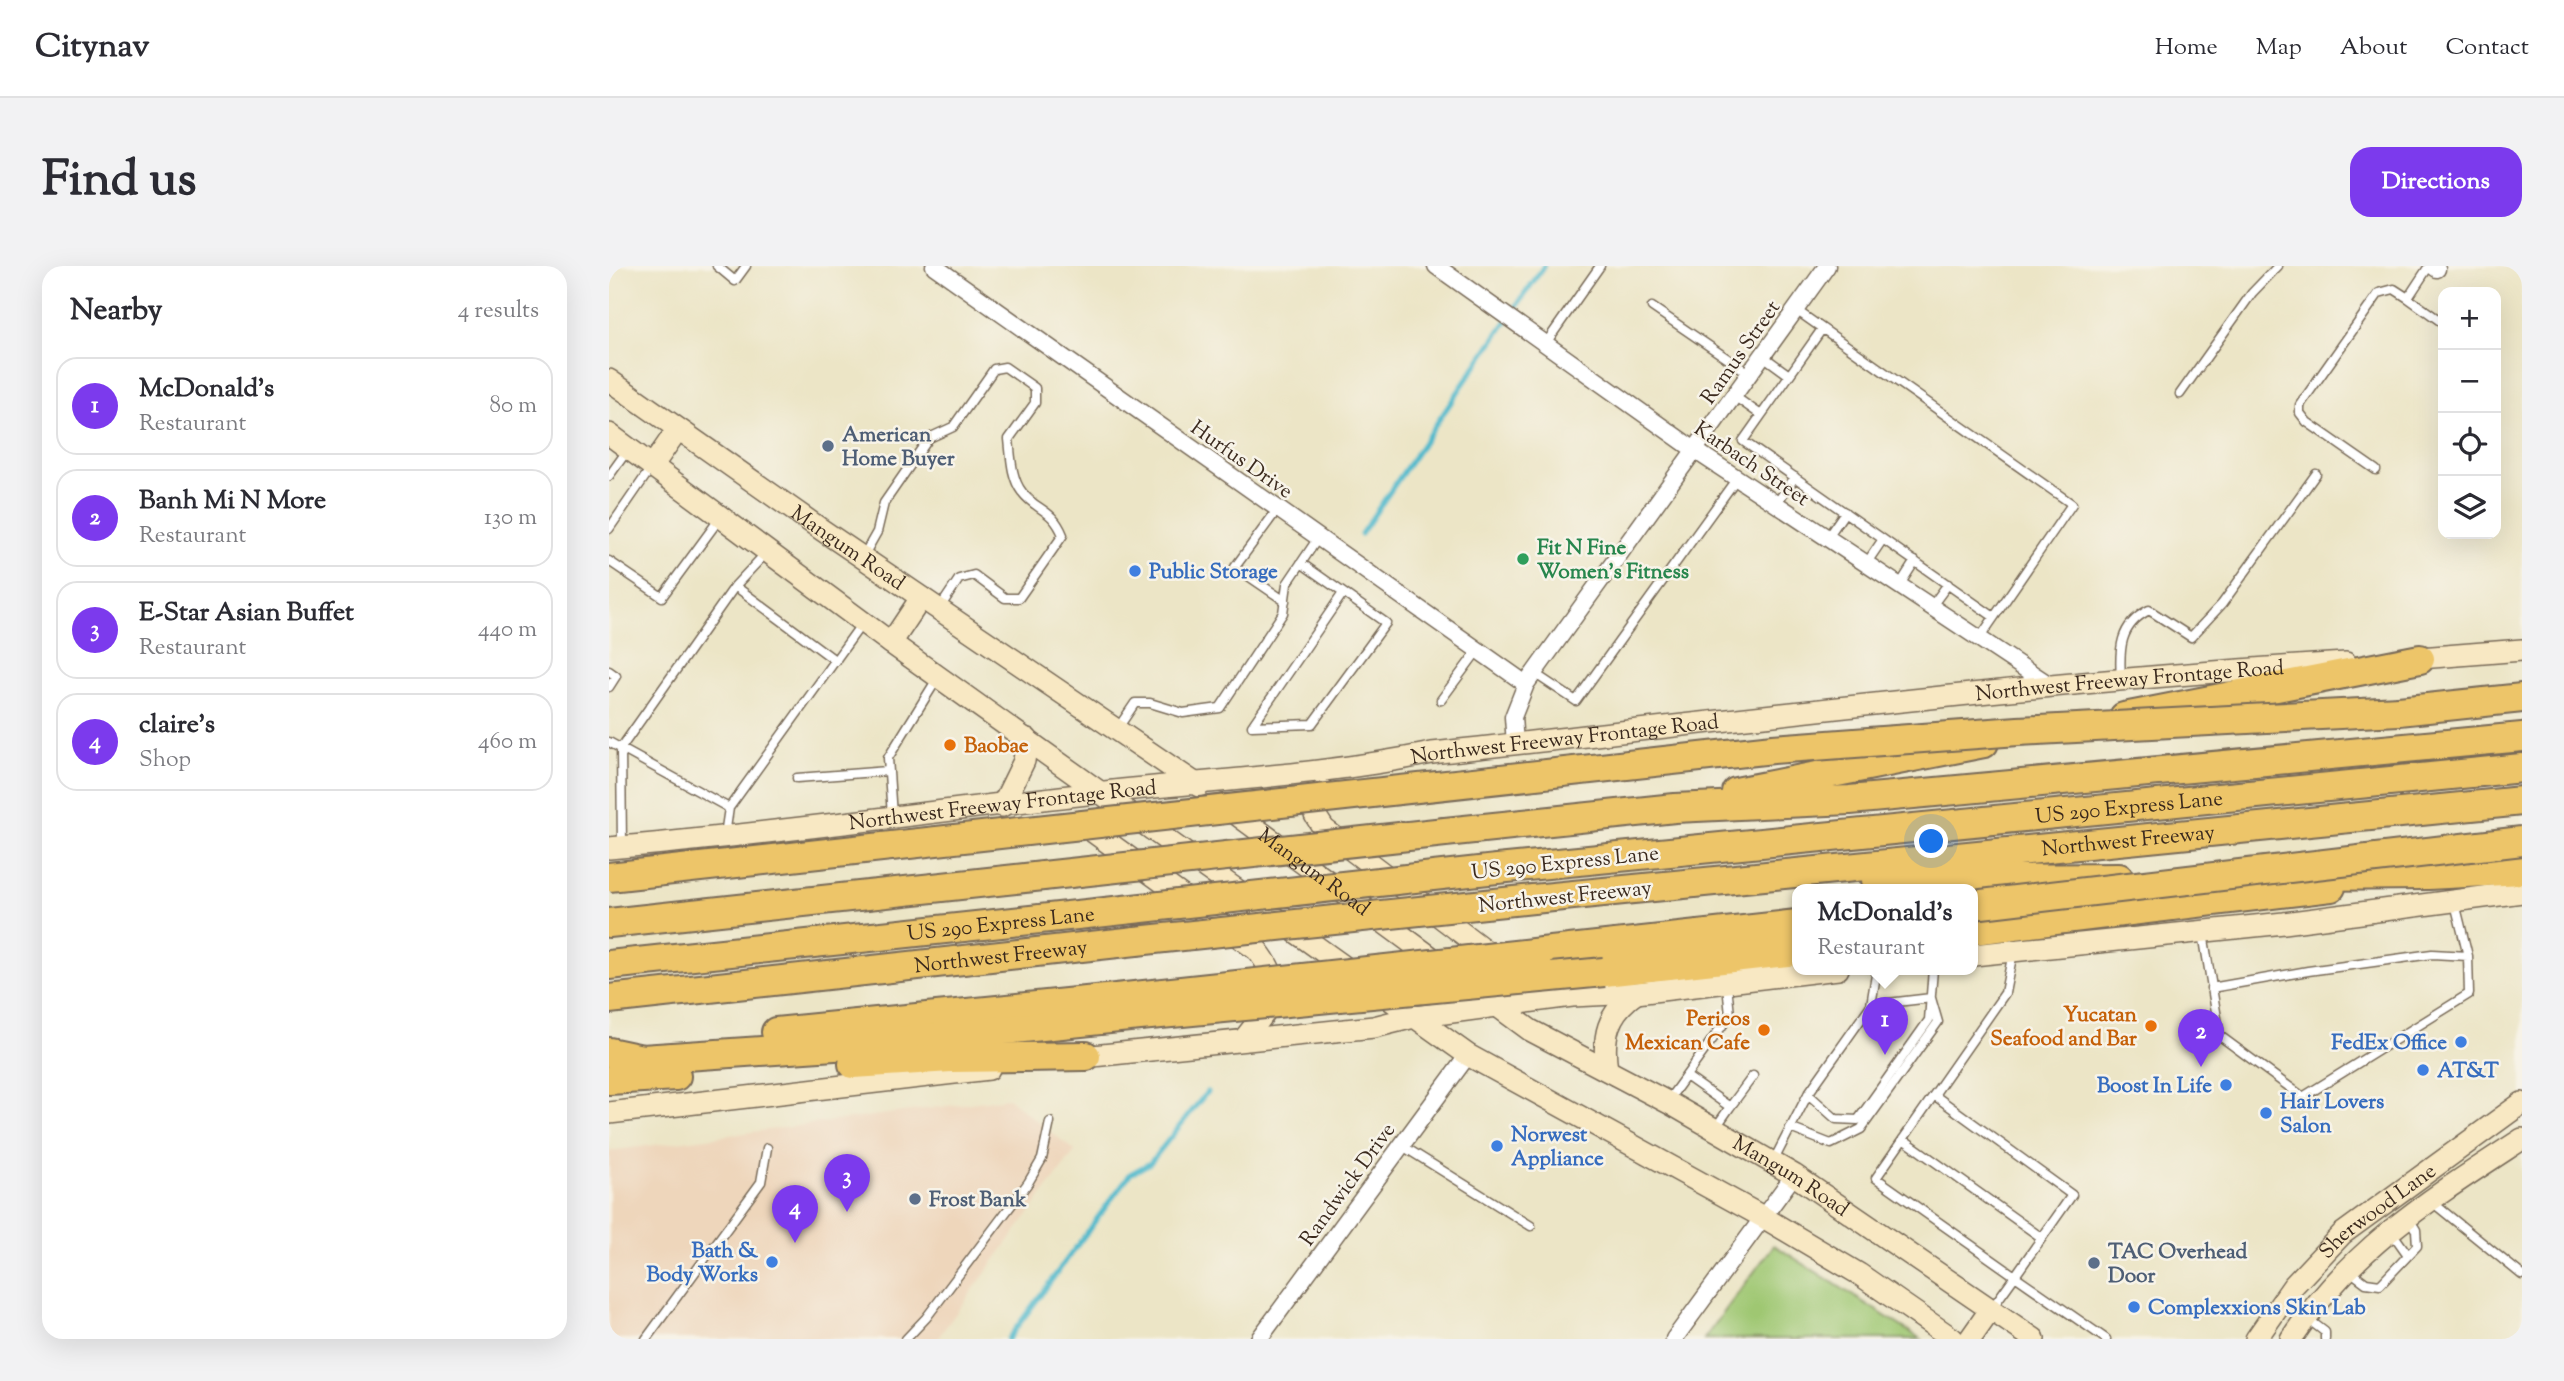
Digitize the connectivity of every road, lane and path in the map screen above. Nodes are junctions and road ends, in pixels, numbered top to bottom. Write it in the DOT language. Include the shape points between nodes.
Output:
graph roads {
  1 [pos="717,266"];
  2 [pos="746,266"];
  3 [pos="935,266"];
  4 [pos="1436,266"];
  5 [pos="1600,266"];
  6 [pos="1827,266"];
  7 [pos="2278,266"];
  8 [pos="2433,267"];
  9 [pos="2408,298"];
  10 [pos="1652,307"];
  11 [pos="1795,310"];
  12 [pos="2438,319"];
  13 [pos="1822,329"];
  14 [pos="1546,343"];
  15 [pos="1763,356"];
  16 [pos="1750,374"];
  17 [pos="1789,375"];
  18 [pos="609,380"];
  19 [pos="2180,394"];
  20 [pos="1734,396"];
  21 [pos="1761,415"];
  22 [pos="678,429"];
  23 [pos="609,434"];
  24 [pos="629,448"];
  25 [pos="1696,451"];
  26 [pos="653,466"];
  27 [pos="2376,470"];
  28 [pos="2316,474"];
  29 [pos="609,476"];
  30 [pos="1795,477"];
  31 [pos="1737,478"];
  32 [pos="1776,504"];
  33 [pos="1277,510"];
  34 [pos="1845,512"];
  35 [pos="721,516"];
  36 [pos="609,529"];
  37 [pos="1318,538"];
  38 [pos="1827,538"];
  39 [pos="1883,539"];
  40 [pos="768,551"];
  41 [pos="862,558"];
  42 [pos="609,561"];
  43 [pos="1916,561"];
  44 [pos="1301,563"];
  45 [pos="1866,564"];
  46 [pos="1948,584"];
  47 [pos="735,586"];
  48 [pos="1899,586"];
  49 [pos="1343,593"];
  50 [pos="1285,601"];
  51 [pos="930,603"];
  52 [pos="1931,607"];
  53 [pos="1994,617"];
  54 [pos="863,622"];
  55 [pos="1979,639"];
  56 [pos="891,643"];
  57 [pos="1478,650"];
  58 [pos="2522,650"];
  59 [pos="2420,659"];
  60 [pos="836,661"];
  61 [pos="609,671"];
  62 [pos="939,677"];
  63 [pos="1530,679"];
  64 [pos="2121,679"];
  65 [pos="2052,686"];
  66 [pos="609,687"];
  67 [pos="2522,698"];
  68 [pos="1441,700"];
  69 [pos="1117,729"];
  70 [pos="2522,737"];
  71 [pos="1027,739"];
  72 [pos="609,742"];
  73 [pos="1515,744"];
  74 [pos="621,748"];
  75 [pos="1368,766"];
  76 [pos="2522,768"];
  77 [pos="888,771"];
  78 [pos="797,778"];
  79 [pos="1195,783"];
  80 [pos="1103,792"];
  81 [pos="2522,801"];
  82 [pos="1033,803"];
  83 [pos="1002,806"];
  84 [pos="729,808"];
  85 [pos="1675,808"];
  86 [pos="892,820"];
  87 [pos="725,838"];
  88 [pos="2522,841"];
  89 [pos="616,847"];
  90 [pos="1822,869"];
  91 [pos="2522,870"];
  92 [pos="2428,875"];
  93 [pos="609,877"];
  94 [pos="2522,892"];
  95 [pos="2454,901"];
  96 [pos="1978,904"];
  97 [pos="609,923"];
  98 [pos="1792,925"];
  99 [pos="1978,929"];
  100 [pos="2203,932"];
  101 [pos="1792,952"];
  102 [pos="2013,952"];
  103 [pos="1978,955"];
  104 [pos="2468,956"];
  105 [pos="609,965"];
  106 [pos="1792,974"];
  107 [pos="1876,975"];
  108 [pos="1933,975"];
  109 [pos="1727,982"];
  110 [pos="2211,988"];
  111 [pos="1636,993"];
  112 [pos="1572,996"];
  113 [pos="1931,998"];
  114 [pos="609,999"];
  115 [pos="1871,1004"];
  116 [pos="1497,1006"];
  117 [pos="1415,1017"];
  118 [pos="1245,1038"];
  119 [pos="609,1050"];
  120 [pos="1468,1055"];
  121 [pos="1086,1056"];
  122 [pos="1607,1070"];
  123 [pos="1686,1076"];
  124 [pos="1753,1076"];
  125 [pos="609,1080"];
  126 [pos="1808,1094"];
  127 [pos="1934,1095"];
  128 [pos="1667,1102"];
  129 [pos="2522,1103"];
  130 [pos="1730,1107"];
  131 [pos="609,1113"];
  132 [pos="1049,1122"];
  133 [pos="1790,1128"];
  134 [pos="1714,1129"];
  135 [pos="1903,1139"];
  136 [pos="2522,1139"];
  137 [pos="1401,1145"];
  138 [pos="767,1148"];
  139 [pos="1772,1163"];
  140 [pos="1794,1175"];
  141 [pos="2429,1200"];
  142 [pos="2407,1216"];
  143 [pos="1763,1217"];
  144 [pos="1531,1226"];
  145 [pos="2389,1228"];
  146 [pos="2042,1237"];
  147 [pos="2408,1255"];
  148 [pos="2348,1269"];
  149 [pos="2522,1275"];
  150 [pos="2015,1276"];
  151 [pos="1991,1309"];
  152 [pos="2305,1317"];
  153 [pos="646,1339"];
  154 [pos="906,1339"];
  155 [pos="1259,1339"];
  156 [pos="1674,1339"];
  157 [pos="1953,1339"];
  158 [pos="1970,1339"];
  159 [pos="2033,1339"];
  160 [pos="2106,1339"];
  161 [pos="2256,1339"];
  162 [pos="2291,1339"];
  163 [pos="2325,1339"];
  1 -- 2 [label="lane" via="735,281"];
  3 -- 33 [label="street, Hurfus Drive"];
  4 -- 14 [label="street, Karbach Street"];
  5 -- 14 [label="lane"];
  6 -- 11 [label="street, Ramus Street"];
  7 -- 19 [label="lane" via="2252,293"];
  8 -- 9 [label="lane"];
  9 -- 12 [label="lane"];
  9 -- 27 [label="lane" via="2394,289 2379,293 2300,405 2307,422"];
  10 -- 16 [label="lane"];
  11 -- 13 [label="lane"];
  11 -- 15 [label="street, Ramus Street"];
  13 -- 17 [label="lane"];
  13 -- 53 [label="lane" via="2072,504"];
  14 -- 25 [label="street, Karbach Street"];
  15 -- 16 [label="street, Ramus Street"];
  15 -- 17 [label="lane"];
  16 -- 20 [label="street, Ramus Street"];
  17 -- 21 [label="lane"];
  18 -- 22 [label="main road, Mangum Road"];
  20 -- 21 [label="lane"];
  20 -- 25 [label="street, Ramus Street"];
  21 -- 30 [label="lane" via="1743,441"];
  22 -- 26 [label="main road"];
  22 -- 41 [label="main road, Mangum Road"];
  23 -- 24 [label="main road"];
  24 -- 26 [label="main road"];
  24 -- 29 [label="lane"];
  25 -- 31 [label="street, Karbach Street"];
  25 -- 63 [label="street, Ramus Street"];
  26 -- 35 [label="main road"];
  26 -- 36 [label="lane"];
  28 -- 64 [label="lane" via="2222,604 2191,637 2149,610 2129,623 2120,645"];
  30 -- 32 [label="lane"];
  30 -- 34 [label="lane"];
  31 -- 32 [label="street, Karbach Street"];
  31 -- 63 [label="lane" via="1576,701"];
  32 -- 38 [label="street, Karbach Street"];
  33 -- 37 [label="street, Hurfus Drive"];
  33 -- 50 [label="lane" via="1235,566"];
  34 -- 38 [label="lane"];
  34 -- 39 [label="lane"];
  35 -- 40 [label="main road"];
  35 -- 42 [label="lane" via="662,597"];
  37 -- 44 [label="lane"];
  37 -- 57 [label="street, Hurfus Drive"];
  38 -- 45 [label="street, Karbach Street"];
  39 -- 43 [label="lane"];
  39 -- 45 [label="lane"];
  40 -- 47 [label="lane"];
  40 -- 54 [label="main road"];
  41 -- 51 [label="main road, Mangum Road"];
  41 -- 51 [label="lane" via="877,532 884,503 929,438 953,427 994,369 1005,367 1035,388 1035,403 1009,439 1013,472 1022,493 1056,518 1063,535 1020,598 1005,598 974,575 959,579"];
  43 -- 46 [label="lane"];
  43 -- 48 [label="lane"];
  44 -- 49 [label="lane"];
  44 -- 50 [label="lane" via="1287,584"];
  45 -- 48 [label="street, Karbach Street"];
  46 -- 52 [label="lane"];
  46 -- 53 [label="lane"];
  47 -- 60 [label="lane"];
  47 -- 74 [label="lane"];
  48 -- 52 [label="street, Karbach Street"];
  49 -- 49 [label="lane" via="1386,623 1313,724 1252,726"];
  50 -- 69 [label="lane" via="1283,612 1220,708 1183,713 1135,703"];
  51 -- 56 [label="main road"];
  51 -- 69 [label="main road, Mangum Road"];
  52 -- 55 [label="street, Karbach Street"];
  53 -- 55 [label="lane"];
  54 -- 56 [label="main road"];
  54 -- 60 [label="lane"];
  55 -- 65 [label="street, Karbach Street"];
  56 -- 62 [label="main road"];
  57 -- 63 [label="street, Hurfus Drive"];
  57 -- 68 [label="lane"];
  58 -- 59 [label="main road, Northwest Freeway Frontage Road"];
  59 -- 64 [label="main road, Northwest Freeway Frontage Road"];
  59 -- 85 [label="highway" via="1755,787"];
  60 -- 84 [label="lane"];
  61 -- 66 [label="lane" via="616,676"];
  62 -- 71 [label="main road"];
  62 -- 77 [label="lane" via="895,742"];
  63 -- 73 [label="street, Ramus Street" via="1513,717"];
  64 -- 65 [label="main road, Northwest Freeway Frontage Road"];
  65 -- 73 [label="main road, Northwest Freeway Frontage Road"];
  67 -- 93 [label="highway, bridge" via="2399,711 1773,749"];
  69 -- 79 [label="main road, Mangum Road"];
  70 -- 85 [label="highway" via="1850,800"];
  71 -- 80 [label="main road"];
  71 -- 83 [label="main road" via="1024,761"];
  72 -- 74 [label="lane"];
  73 -- 75 [label="main road, Northwest Freeway Frontage Road"];
  74 -- 84 [label="lane"];
  74 -- 89 [label="lane"];
  75 -- 79 [label="main road, Northwest Freeway Frontage Road"];
  75 -- 112 [label="main road" via="1331,784 1314,800 1315,815 1324,830 1507,967"];
  76 -- 105 [label="highway, US 290 Express Lane, bridge" via="1497,869"];
  77 -- 78 [label="lane"];
  77 -- 86 [label="lane"];
  79 -- 80 [label="main road, Northwest Freeway Frontage Road"];
  79 -- 116 [label="main road, Mangum Road"];
  80 -- 82 [label="main road, Northwest Freeway Frontage Road"];
  80 -- 117 [label="main road"];
  81 -- 90 [label="highway, Northwest Freeway"];
  82 -- 83 [label="main road, Northwest Freeway Frontage Road"];
  82 -- 118 [label="main road" via="1069,815 1109,841 1257,950 1271,968 1275,986 1266,1011"];
  83 -- 86 [label="main road, Northwest Freeway Frontage Road"];
  84 -- 87 [label="lane"];
  85 -- 97 [label="highway, bridge"];
  86 -- 87 [label="main road, Northwest Freeway Frontage Road"];
  87 -- 89 [label="main road, Northwest Freeway Frontage Road"];
  88 -- 96 [label="highway, bridge"];
  90 -- 92 [label="highway" via="1872,880"];
  90 -- 114 [label="highway, Northwest Freeway, bridge"];
  91 -- 92 [label="highway"];
  92 -- 99 [label="highway"];
  94 -- 95 [label="main road"];
  95 -- 100 [label="main road"];
  95 -- 104 [label="lane"];
  98 -- 119 [label="highway, bridge"];
  100 -- 102 [label="main road"];
  100 -- 110 [label="lane"];
  101 -- 119 [label="highway, bridge" via="879,1043 642,1059"];
  102 -- 103 [label="main road"];
  102 -- 127 [label="lane" via="2005,993"];
  104 -- 110 [label="lane" via="2432,954"];
  104 -- 110 [label="lane" via="2469,994 2302,1097 2220,1036"];
  106 -- 109 [label="main road"];
  107 -- 115 [label="lane"];
  108 -- 113 [label="lane"];
  109 -- 111 [label="main road"];
  109 -- 123 [label="lane" via="1730,1015"];
  111 -- 112 [label="main road"];
  111 -- 122 [label="main road" via="1621,1003 1608,1024"];
  112 -- 116 [label="main road"];
  113 -- 115 [label="lane"];
  113 -- 126 [label="lane" via="1929,1020 1858,1120 1836,1119"];
  113 -- 133 [label="lane" via="1938,1022 1861,1129 1831,1144"];
  115 -- 126 [label="lane"];
  116 -- 117 [label="main road"];
  116 -- 122 [label="main road, Mangum Road" via="1530,1030"];
  117 -- 118 [label="main road" via="1374,1027"];
  117 -- 120 [label="main road"];
  118 -- 121 [label="main road"];
  120 -- 137 [label="street, Randwick Drive"];
  120 -- 143 [label="main road"];
  121 -- 125 [label="highway" via="951,1058"];
  121 -- 131 [label="main road"];
  122 -- 128 [label="main road, Mangum Road"];
  123 -- 128 [label="lane"];
  123 -- 130 [label="lane"];
  124 -- 130 [label="lane"];
  126 -- 133 [label="lane"];
  127 -- 135 [label="lane"];
  127 -- 146 [label="lane" via="2072,1195"];
  128 -- 134 [label="main road, Mangum Road"];
  129 -- 161 [label="main road, Sherwood Lane" via="2342,1234 2293,1286"];
  130 -- 134 [label="lane"];
  132 -- 154 [label="lane" via="1042,1159 1028,1183"];
  133 -- 139 [label="lane"];
  134 -- 139 [label="main road, Mangum Road"];
  135 -- 146 [label="lane"];
  135 -- 150 [label="lane" via="1876,1178"];
  136 -- 141 [label="main road, Sherwood Lane"];
  137 -- 144 [label="lane"];
  137 -- 155 [label="street, Randwick Drive"];
  138 -- 153 [label="lane" via="761,1182"];
  139 -- 140 [label="main road, Mangum Road"];
  140 -- 143 [label="street"];
  140 -- 151 [label="main road, Mangum Road"];
  141 -- 142 [label="main road, Sherwood Lane"];
  141 -- 149 [label="lane"];
  142 -- 145 [label="main road, Sherwood Lane"];
  142 -- 147 [label="lane" via="2416,1230 2417,1246"];
  143 -- 156 [label="street"];
  143 -- 157 [label="main road" via="1859,1274"];
  145 -- 147 [label="lane"];
  145 -- 148 [label="main road, Sherwood Lane"];
  146 -- 150 [label="lane"];
  147 -- 148 [label="lane" via="2380,1284 2366,1283"];
  148 -- 152 [label="main road, Sherwood Lane"];
  150 -- 151 [label="lane"];
  150 -- 160 [label="lane"];
  151 -- 158 [label="main road"];
  151 -- 159 [label="main road, Mangum Road"];
  152 -- 162 [label="main road, Sherwood Lane"];
  152 -- 163 [label="lane" via="2325,1332"];
}
